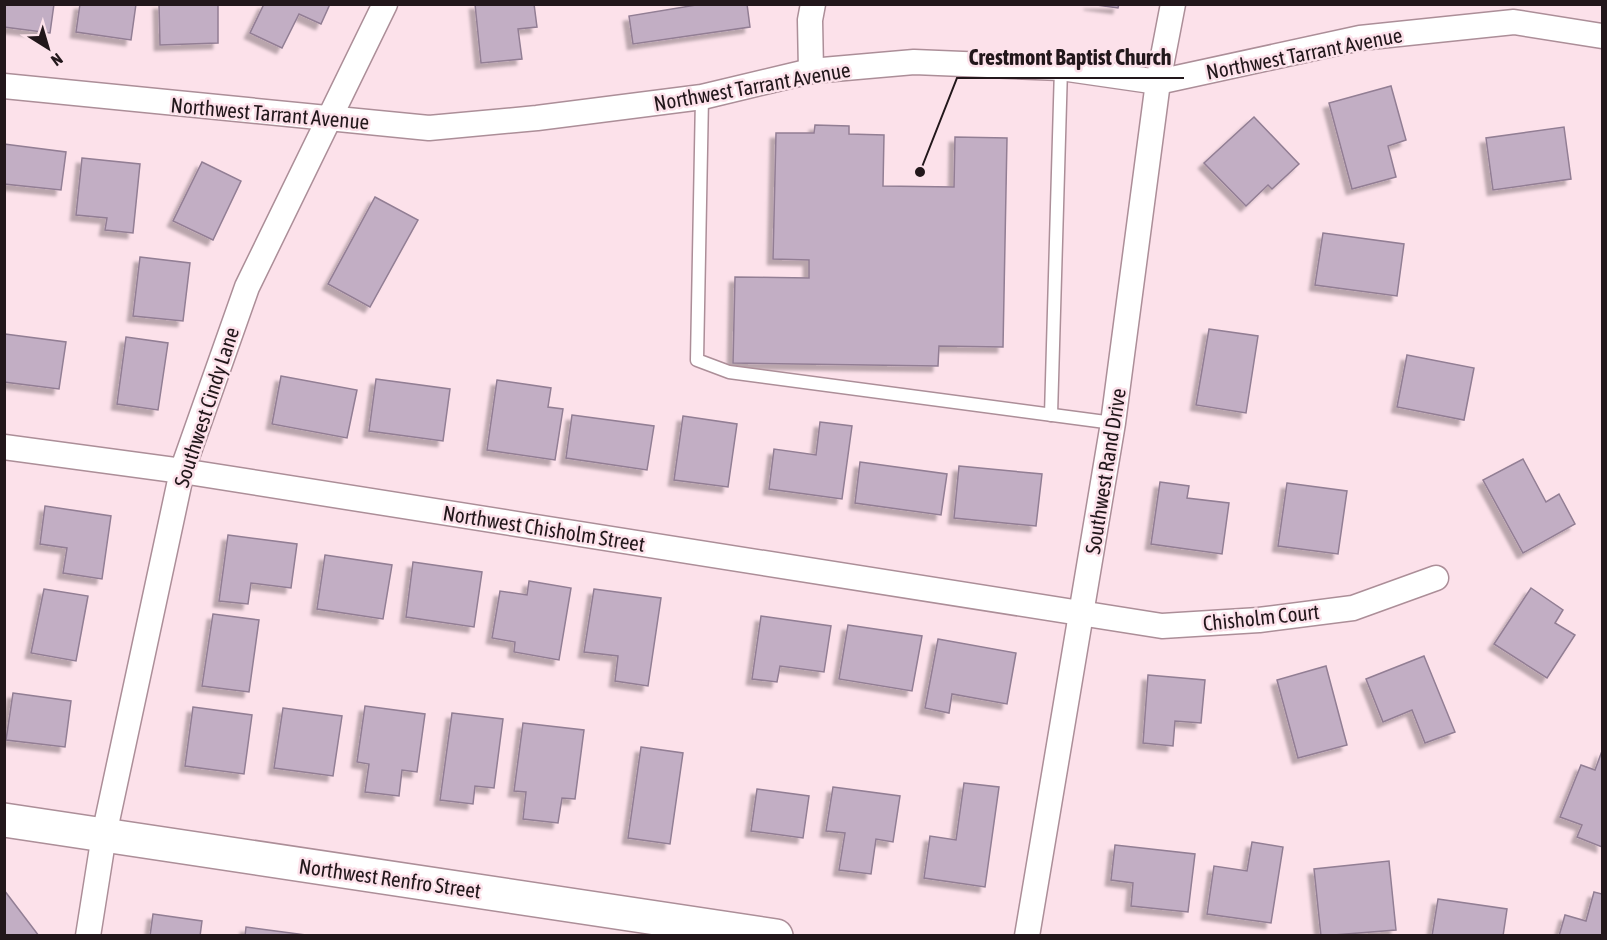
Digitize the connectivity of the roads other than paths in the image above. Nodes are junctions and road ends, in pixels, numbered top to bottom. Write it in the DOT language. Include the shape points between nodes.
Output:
graph roads {
  1 [pos="385,4"];
  2 [pos="813,4"];
  3 [pos="1173,4"];
  4 [pos="1602,36"];
  5 [pos="1061,68"];
  6 [pos="812,71"];
  7 [pos="1158,82"];
  8 [pos="4,86"];
  9 [pos="702,97"];
  10 [pos="327,118"];
  11 [pos="1051,415"];
  12 [pos="1113,423"];
  13 [pos="4,447"];
  14 [pos="182,471"];
  15 [pos="1436,578"];
  16 [pos="1082,613"];
  17 [pos="4,820"];
  18 [pos="104,835"];
  19 [pos="88,936"];
  20 [pos="776,936"];
  21 [pos="1027,936"];
  1 -- 10 [label="street, Southwest Cindy Lane"];
  2 -- 6 [label="street"];
  3 -- 7 [label="street, Southwest Rand Drive"];
  4 -- 7 [label="street, Northwest Tarrant Avenue" via="1514,21 1360,38"];
  5 -- 6 [label="street, Northwest Tarrant Avenue" via="914,62"];
  5 -- 7 [label="street, Northwest Tarrant Avenue"];
  5 -- 11 [label="lane"];
  6 -- 9 [label="street, Northwest Tarrant Avenue"];
  7 -- 12 [label="street, Southwest Rand Drive"];
  8 -- 10 [label="street, Northwest Tarrant Avenue"];
  9 -- 10 [label="street, Northwest Tarrant Avenue" via="429,128"];
  9 -- 11 [label="lane" via="696,360 729,372"];
  10 -- 14 [label="street, Southwest Cindy Lane" via="247,287"];
  11 -- 12 [label="lane"];
  12 -- 16 [label="street, Southwest Rand Drive"];
  13 -- 14 [label="street, Northwest Chisholm Street"];
  14 -- 16 [label="street, Northwest Chisholm Street"];
  14 -- 18 [label="street, Southwest Cindy Lane"];
  15 -- 16 [label="street, Chisholm Court" via="1353,608 1258,620 1162,626"];
  16 -- 21 [label="street, Southwest Rand Drive"];
  17 -- 18 [label="main road, Northwest Renfro Street"];
  18 -- 19 [label="street, Southwest Cindy Lane"];
  18 -- 20 [label="main road, Northwest Renfro Street"];
}
